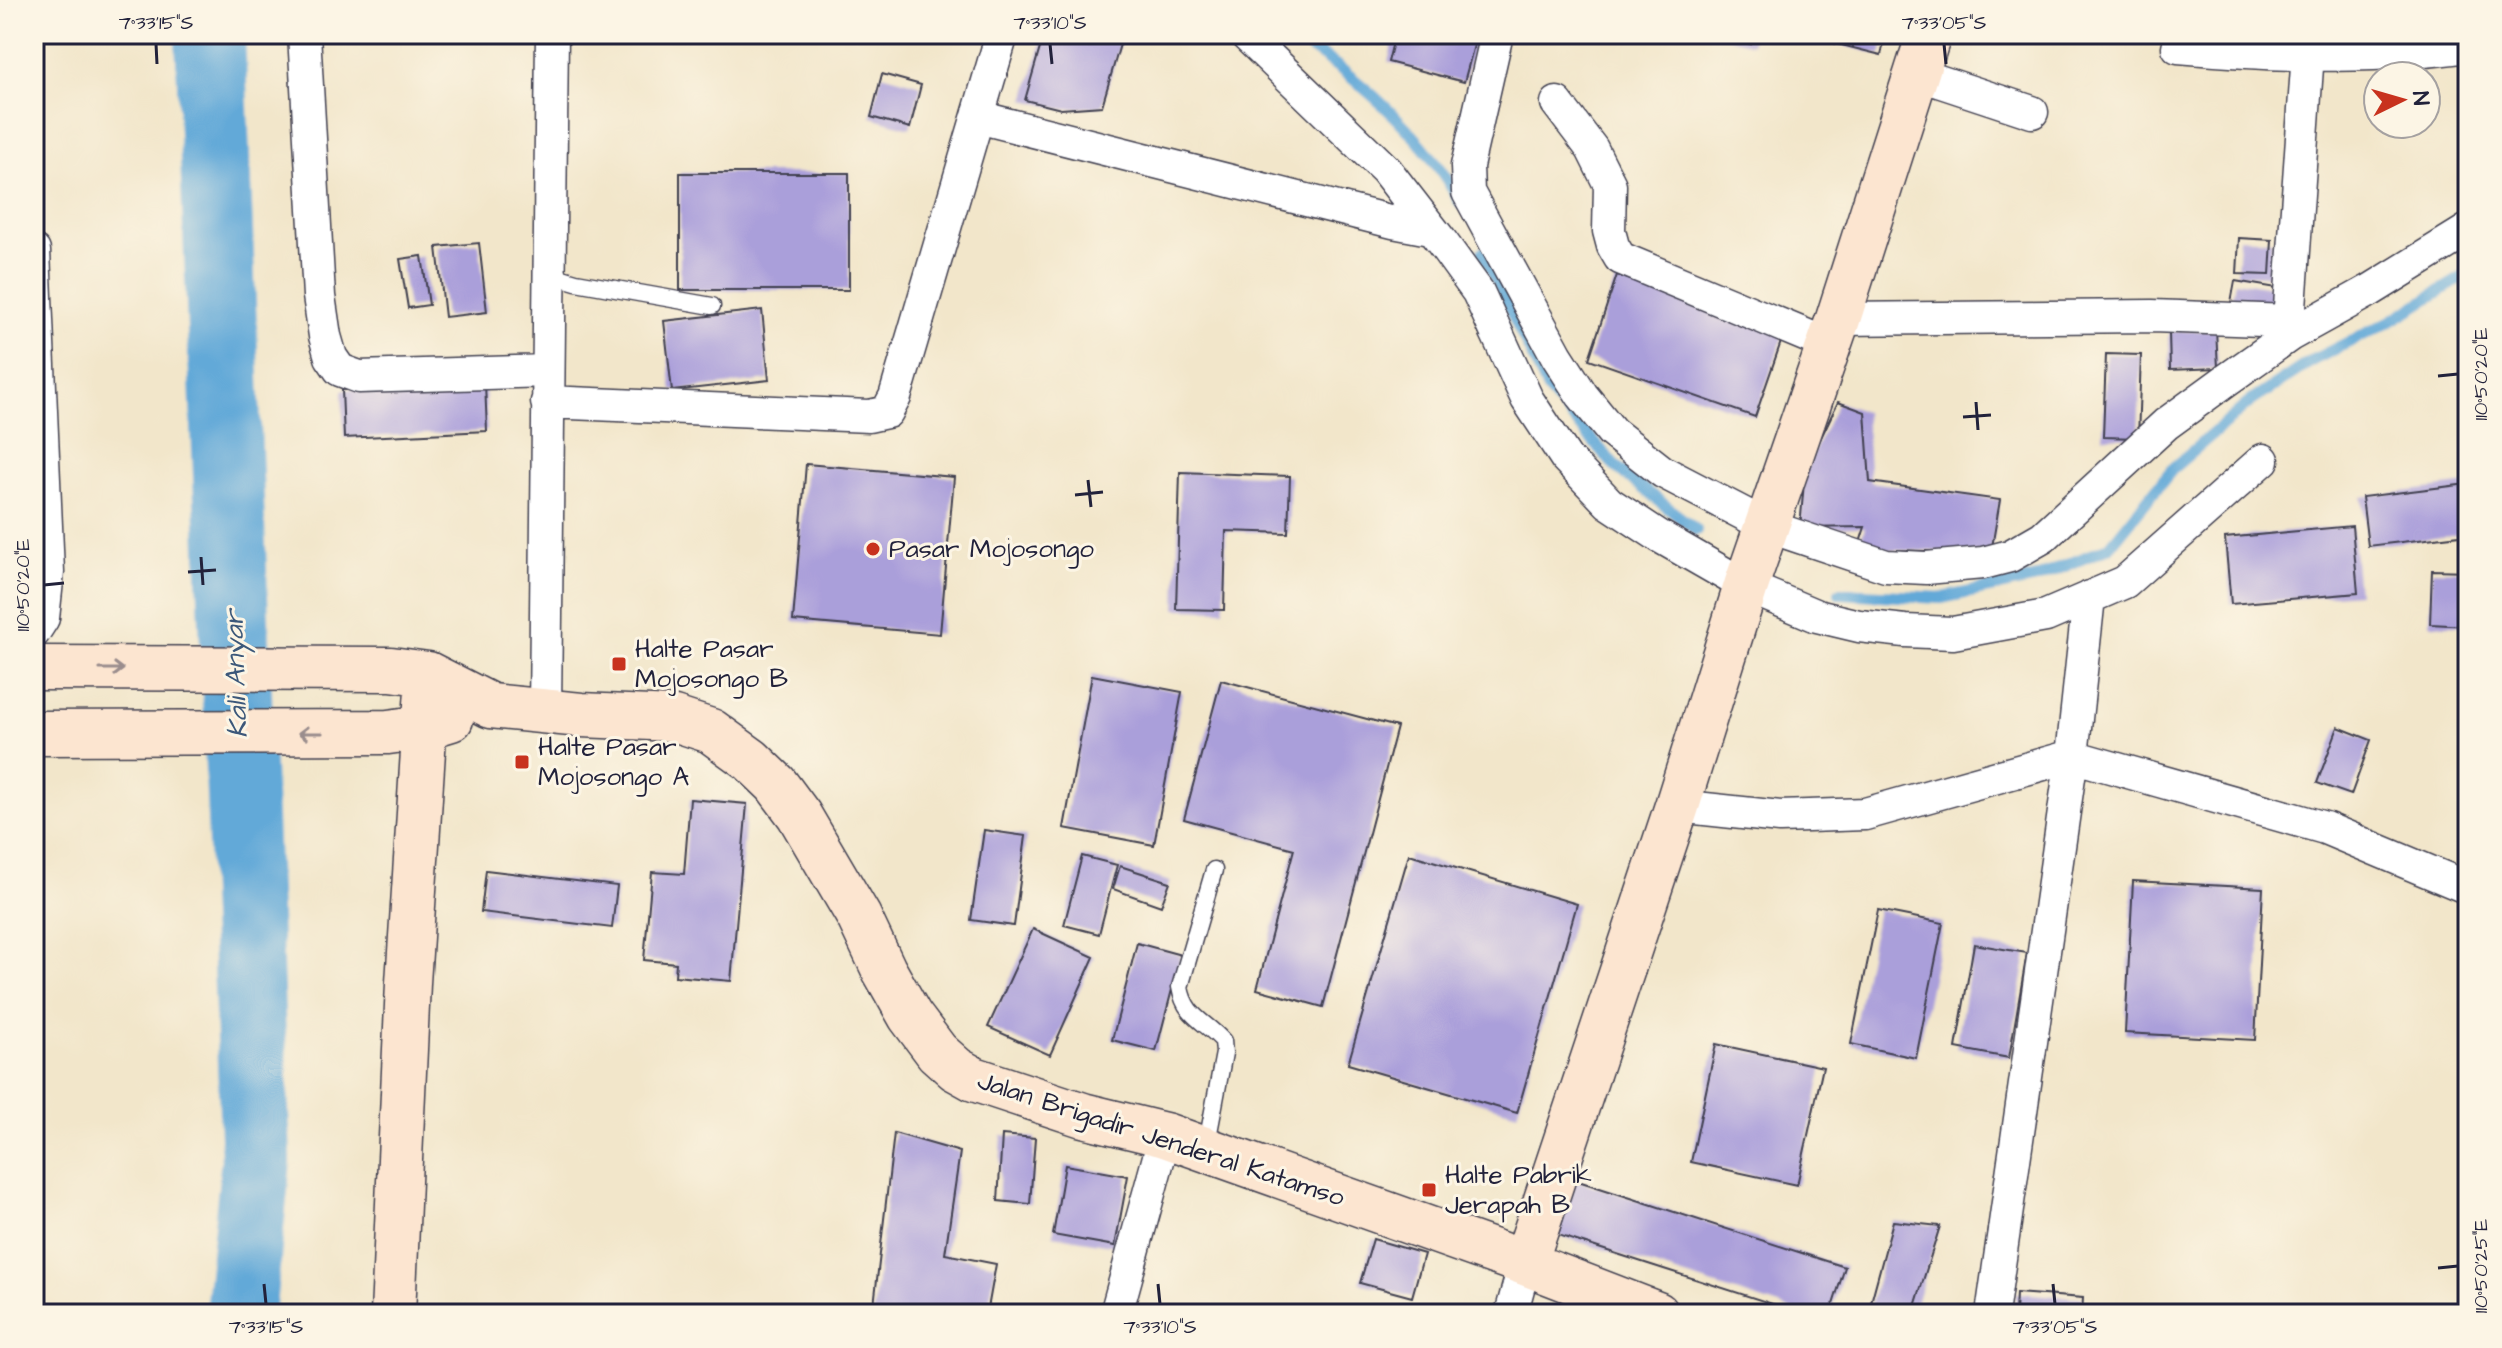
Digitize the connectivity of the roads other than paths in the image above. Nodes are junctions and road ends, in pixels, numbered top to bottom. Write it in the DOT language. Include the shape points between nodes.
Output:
graph roads {
  1 [pos="304,34"];
  2 [pos="552,34"];
  3 [pos="1002,34"];
  4 [pos="1245,34"];
  5 [pos="1497,34"];
  6 [pos="2430,43"];
  7 [pos="2468,46"];
  8 [pos="2178,47"];
  9 [pos="2308,53"];
  10 [pos="1923,54"];
  11 [pos="1557,103"];
  12 [pos="2032,112"];
  13 [pos="978,117"];
  14 [pos="1455,229"];
  15 [pos="2468,230"];
  16 [pos="34,251"];
  17 [pos="549,274"];
  18 [pos="712,306"];
  19 [pos="2289,328"];
  20 [pos="1834,332"];
  21 [pos="548,386"];
  22 [pos="2263,460"];
  23 [pos="1766,530"];
  24 [pos="1746,586"];
  25 [pos="2089,597"];
  26 [pos="34,632"];
  27 [pos="34,668"];
  28 [pos="409,671"];
  29 [pos="491,706"];
  30 [pos="545,711"];
  31 [pos="406,730"];
  32 [pos="34,733"];
  33 [pos="2072,756"];
  34 [pos="1677,806"];
  35 [pos="1214,870"];
  36 [pos="2468,888"];
  37 [pos="1165,1135"];
  38 [pos="1206,1150"];
  39 [pos="1525,1263"];
  40 [pos="393,1314"];
  41 [pos="1116,1314"];
  42 [pos="1511,1314"];
  43 [pos="1657,1314"];
  44 [pos="1992,1314"];
  1 -- 21 [label="street" via="319,296 325,336 340,370 359,377"];
  2 -- 17 [label="street"];
  3 -- 13 [label="street"];
  4 -- 14 [label="street"];
  5 -- 14 [label="street" via="1467,166 1468,192"];
  6 -- 7 [label="street"];
  6 -- 9 [label="street"];
  8 -- 9 [label="street"];
  9 -- 19 [label="street"];
  10 -- 12 [label="street"];
  10 -- 20 [label="main road"];
  11 -- 20 [label="street" via="1592,149 1610,185 1609,231 1620,258"];
  13 -- 14 [label="street" via="1393,222"];
  13 -- 21 [label="street" via="887,412 869,416"];
  14 -- 23 [label="street" via="1612,432 1663,472"];
  14 -- 24 [label="street" via="1527,399 1566,458 1609,503"];
  15 -- 19 [label="street" via="2371,290"];
  16 -- 26 [label="street" via="48,572 43,618"];
  17 -- 18 [label="lane"];
  17 -- 21 [label="street"];
  19 -- 20 [label="street" via="2152,316"];
  19 -- 23 [label="street" via="2166,424 2043,537 2010,556 1942,567 1886,566"];
  20 -- 23 [label="main road"];
  21 -- 30 [label="street"];
  22 -- 25 [label="street" via="2125,582"];
  23 -- 24 [label="main road"];
  24 -- 25 [label="street" via="1831,619 1932,633 2046,616"];
  24 -- 34 [label="main road"];
  25 -- 33 [label="street"];
  27 -- 28 [label="main road, one-way"];
  28 -- 29 [label="main road"];
  28 -- 31 [label="main road"];
  29 -- 30 [label="main road, Jalan Brigadir Jenderal Katamso"];
  29 -- 31 [label="main road"];
  30 -- 37 [label="main road, Jalan Brigadir Jenderal Katamso" via="674,719 711,731 751,760 783,794 859,917 910,1016 956,1069 1030,1099"];
  31 -- 32 [label="main road, one-way"];
  31 -- 40 [label="main road" via="408,983"];
  33 -- 34 [label="street" via="1865,814 1780,817"];
  33 -- 36 [label="street" via="2325,828"];
  33 -- 44 [label="street"];
  34 -- 39 [label="main road"];
  35 -- 38 [label="lane" via="1180,987 1192,1015 1223,1041"];
  37 -- 38 [label="main road, Jalan Brigadir Jenderal Katamso"];
  37 -- 41 [label="street"];
  38 -- 39 [label="main road, Jalan Brigadir Jenderal Katamso"];
  39 -- 42 [label="street"];
  39 -- 43 [label="main road, Jalan Brigadir Jenderal Katamso"];
}
